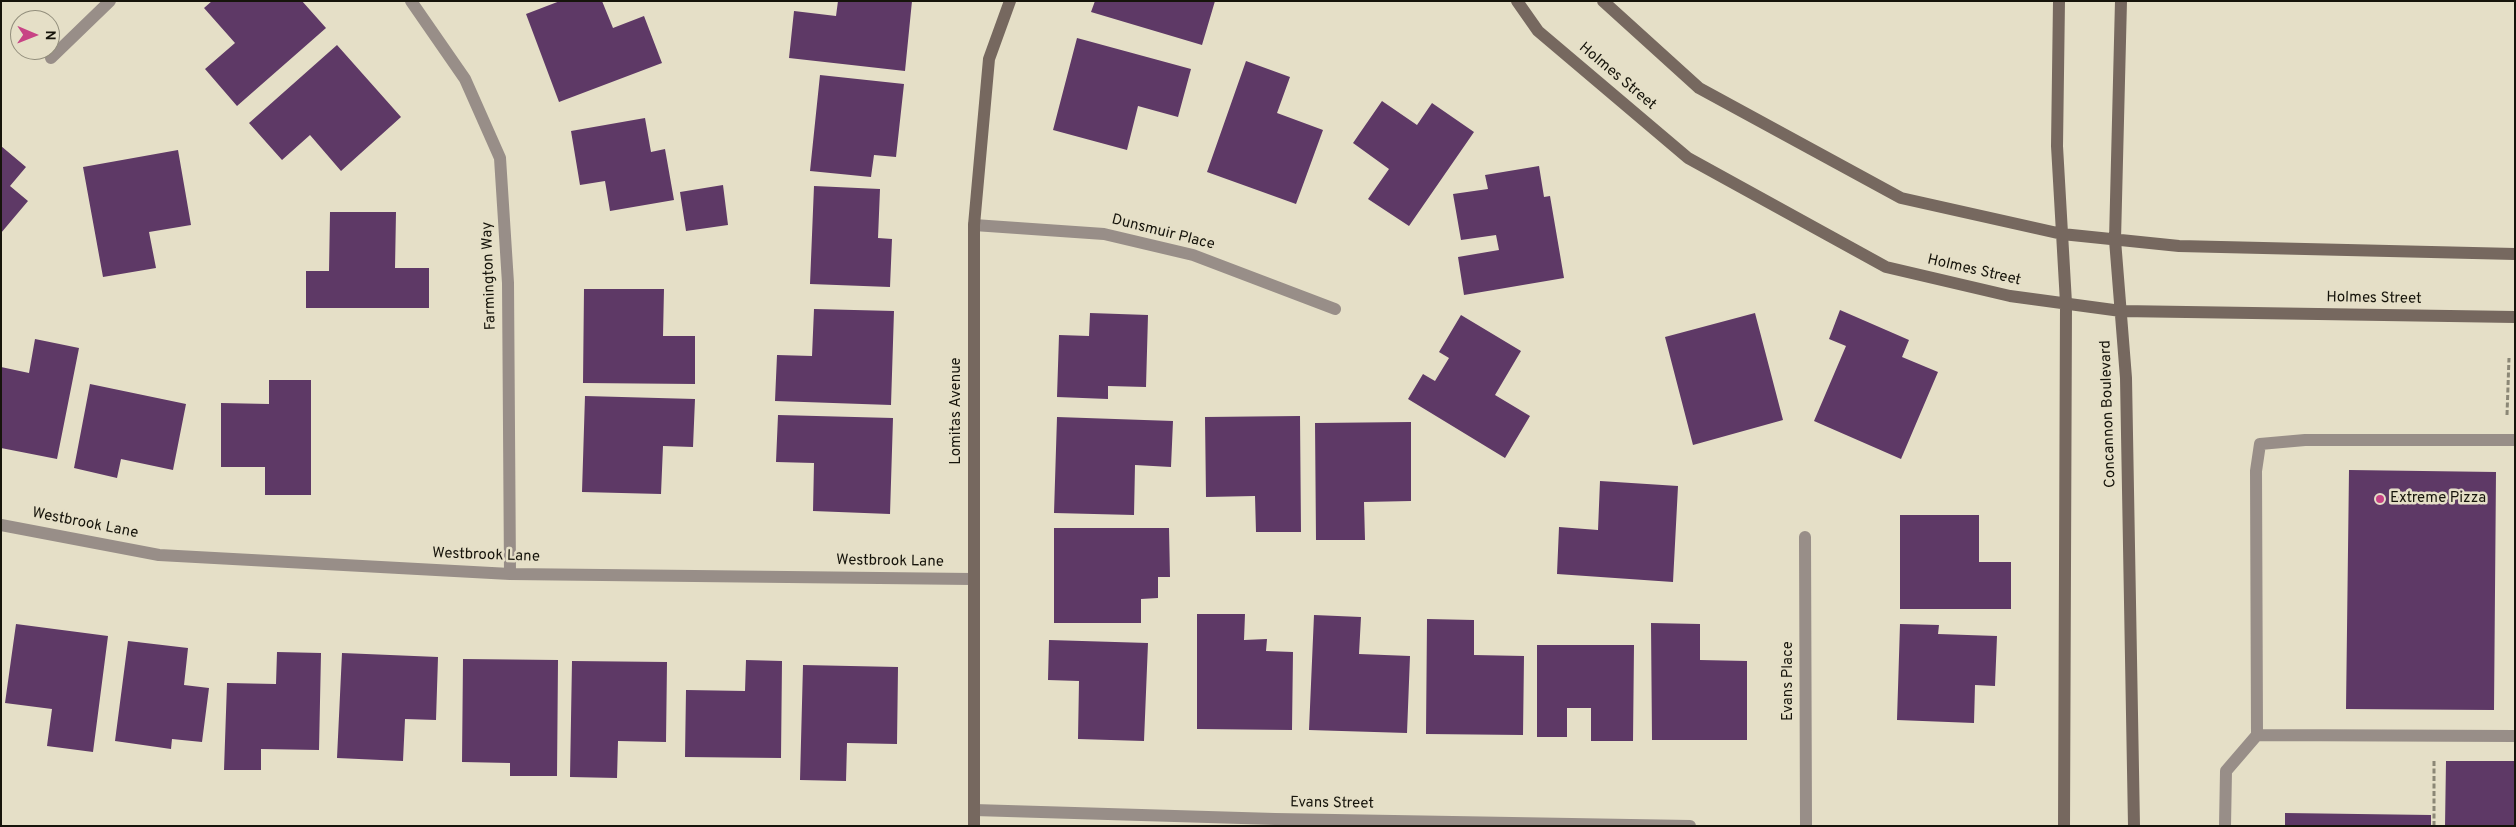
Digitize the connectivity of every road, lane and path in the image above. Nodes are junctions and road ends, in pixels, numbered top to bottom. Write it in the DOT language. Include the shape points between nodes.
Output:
graph roads {
  1 [pos="110,1"];
  2 [pos="411,1"];
  3 [pos="1010,1"];
  4 [pos="1517,1"];
  5 [pos="1603,1"];
  6 [pos="2059,1"];
  7 [pos="2121,1"];
  8 [pos="60,49"];
  9 [pos="974,225"];
  10 [pos="2062,234"];
  11 [pos="2115,240"];
  12 [pos="2515,254"];
  13 [pos="2066,303"];
  14 [pos="1335,309"];
  15 [pos="2121,311"];
  16 [pos="2515,317"];
  17 [pos="2509,358"];
  18 [pos="2507,391"];
  19 [pos="2515,440"];
  20 [pos="1,525"];
  21 [pos="1805,537"];
  22 [pos="510,574"];
  23 [pos="972,579"];
  24 [pos="2257,735"];
  25 [pos="2434,736"];
  26 [pos="2515,736"];
  27 [pos="974,810"];
  28 [pos="1275,822"];
  29 [pos="974,826"];
  30 [pos="1690,826"];
  31 [pos="1806,826"];
  32 [pos="2064,826"];
  33 [pos="2134,826"];
  34 [pos="2225,826"];
  35 [pos="2434,826"];
  1 -- 8 [label="street"];
  2 -- 22 [label="street, Farmington Way" via="464,79 500,158 508,283"];
  3 -- 9 [label="main road, Lomitas Avenue" via="989,59"];
  4 -- 13 [label="main road, Holmes Street" via="1538,31 1688,158 1886,267 2010,296"];
  5 -- 10 [label="main road" via="1698,88 1901,198"];
  6 -- 10 [label="main road" via="2057,146"];
  7 -- 11 [label="main road, Concannon Boulevard"];
  9 -- 14 [label="street, Dunsmuir Place" via="1104,234 1193,255"];
  9 -- 23 [label="main road, Lomitas Avenue"];
  10 -- 11 [label="main road"];
  10 -- 13 [label="main road"];
  11 -- 12 [label="main road" via="2188,246"];
  11 -- 15 [label="main road, Concannon Boulevard"];
  13 -- 15 [label="main road, Holmes Street"];
  13 -- 32 [label="main road"];
  15 -- 16 [label="main road, Holmes Street"];
  15 -- 33 [label="main road, Concannon Boulevard" via="2126,388"];
  17 -- 18 [label="path"];
  19 -- 24 [label="street" via="2305,440 2260,444 2256,471"];
  20 -- 22 [label="street, Westbrook Lane" via="159,555"];
  21 -- 31 [label="street, Evans Place"];
  22 -- 23 [label="street, Westbrook Lane"];
  23 -- 27 [label="main road, Lomitas Avenue"];
  24 -- 25 [label="street"];
  24 -- 34 [label="street" via="2226,771"];
  25 -- 26 [label="street"];
  25 -- 35 [label="path"];
  27 -- 28 [label="street, Evans Street"];
  27 -- 29 [label="main road, Lomitas Avenue"];
  28 -- 30 [label="street, Evans Street"];
}
